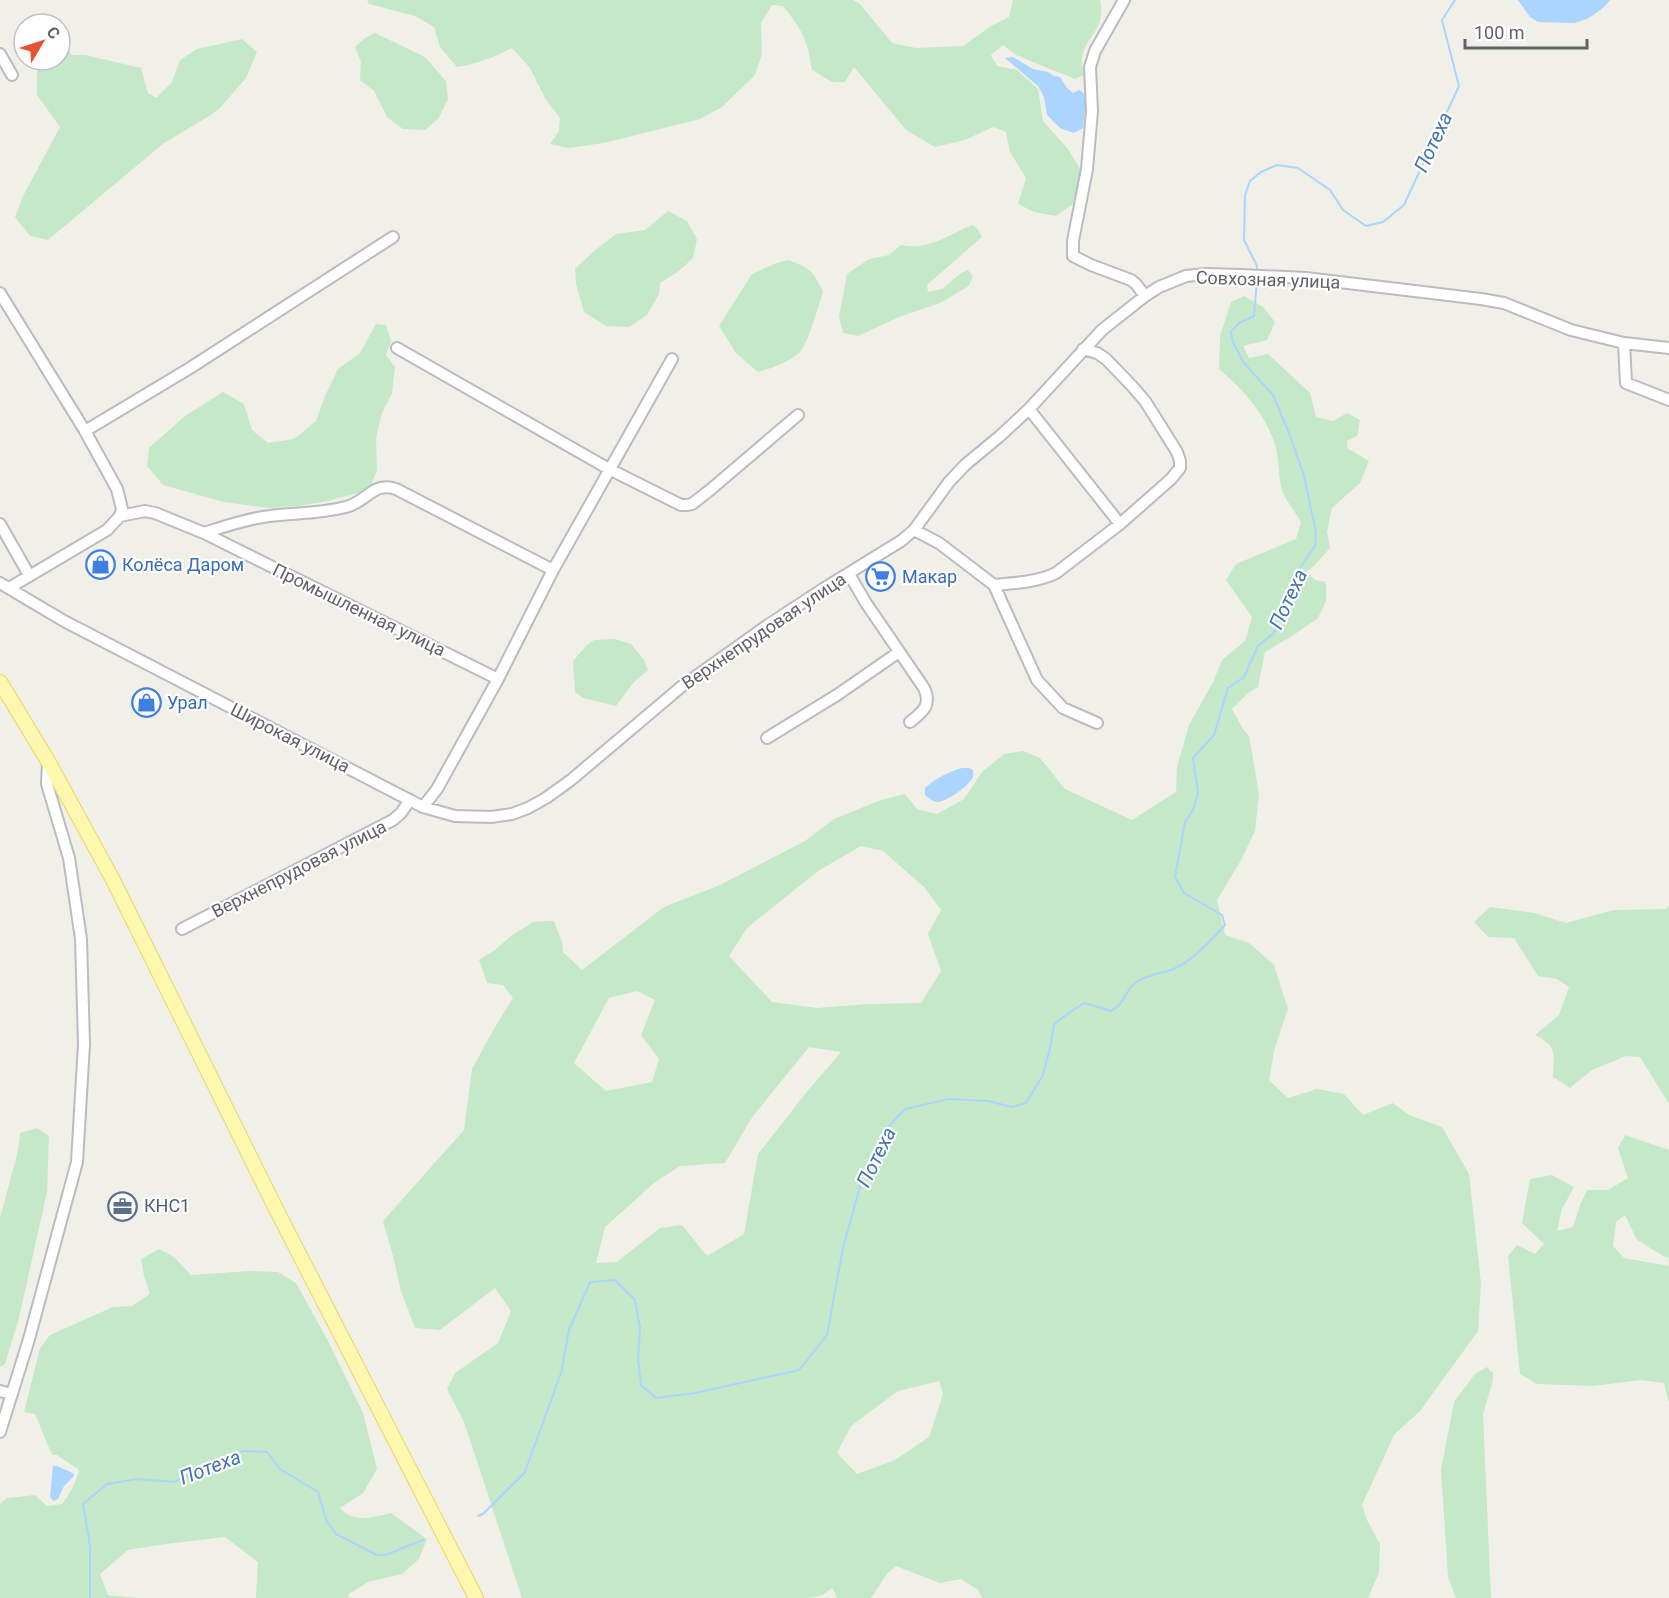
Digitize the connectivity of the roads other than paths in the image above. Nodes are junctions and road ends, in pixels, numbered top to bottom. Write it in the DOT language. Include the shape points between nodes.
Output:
graph roads {
  1 [pos="1124,0"];
  2 [pos="0,54"];
  3 [pos="12,75"];
  4 [pos="393,237"];
  5 [pos="0,293"];
  6 [pos="1145,296"];
  7 [pos="1624,343"];
  8 [pos="397,348"];
  9 [pos="1669,348"];
  10 [pos="1083,349"];
  11 [pos="672,359"];
  12 [pos="1669,400"];
  13 [pos="1029,408"];
  14 [pos="798,415"];
  15 [pos="85,431"];
  16 [pos="609,469"];
  17 [pos="120,516"];
  18 [pos="0,524"];
  19 [pos="1120,524"];
  20 [pos="914,530"];
  21 [pos="204,533"];
  22 [pos="553,570"];
  23 [pos="849,574"];
  24 [pos="29,575"];
  25 [pos="4,585"];
  26 [pos="994,585"];
  27 [pos="899,652"];
  28 [pos="498,679"];
  29 [pos="0,682"];
  30 [pos="910,722"];
  31 [pos="1097,723"];
  32 [pos="767,738"];
  33 [pos="48,761"];
  34 [pos="410,800"];
  35 [pos="423,807"];
  36 [pos="182,929"];
  37 [pos="0,1392"];
  38 [pos="12,1394"];
  39 [pos="0,1432"];
  40 [pos="476,1598"];
  1 -- 6 [label="street" via="1090,67 1092,111 1087,169 1073,256 1131,280"];
  2 -- 3 [label="street"];
  4 -- 15 [label="street"];
  5 -- 15 [label="street"];
  6 -- 7 [label="street, Совхозная улица" via="1186,276 1306,278 1481,299 1514,307 1571,330"];
  6 -- 10 [label="street, Верхнепрудовая улица"];
  7 -- 9 [label="street, Совхозная улица"];
  7 -- 12 [label="street" via="1626,383"];
  8 -- 16 [label="street"];
  10 -- 13 [label="street, Верхнепрудовая улица"];
  10 -- 19 [label="street" via="1097,352 1132,386 1180,461 1180,468 1171,479"];
  11 -- 16 [label="street"];
  13 -- 19 [label="street"];
  13 -- 20 [label="street, Верхнепрудовая улица" via="949,482"];
  14 -- 16 [label="street" via="692,504 681,505"];
  15 -- 17 [label="street" via="117,489"];
  16 -- 22 [label="street"];
  17 -- 21 [label="street, Промышленная улица" via="155,513"];
  17 -- 24 [label="street" via="107,530"];
  18 -- 24 [label="street"];
  19 -- 26 [label="street" via="1056,573"];
  20 -- 23 [label="street, Верхнепрудовая улица"];
  20 -- 26 [label="street" via="939,543"];
  21 -- 22 [label="street" via="262,517 336,510 388,486"];
  21 -- 28 [label="street, Промышленная улица"];
  22 -- 28 [label="street"];
  23 -- 27 [label="street"];
  23 -- 35 [label="street, Верхнепрудовая улица" via="681,687 570,780 528,808 512,814 472,818"];
  24 -- 25 [label="street"];
  25 -- 34 [label="street, Широкая улица" via="64,621"];
  26 -- 31 [label="street" via="1036,681 1063,708"];
  27 -- 30 [label="street" via="928,697 927,706"];
  27 -- 32 [label="street"];
  28 -- 35 [label="street"];
  29 -- 33 [label="main road"];
  33 -- 38 [label="street" via="47,784 69,858 81,939 84,1044 77,1162"];
  33 -- 40 [label="main road" via="113,880"];
  34 -- 35 [label="street, Широкая улица"];
  34 -- 36 [label="street, Верхнепрудовая улица" via="393,820"];
  37 -- 38 [label="street"];
  38 -- 39 [label="street"];
}
